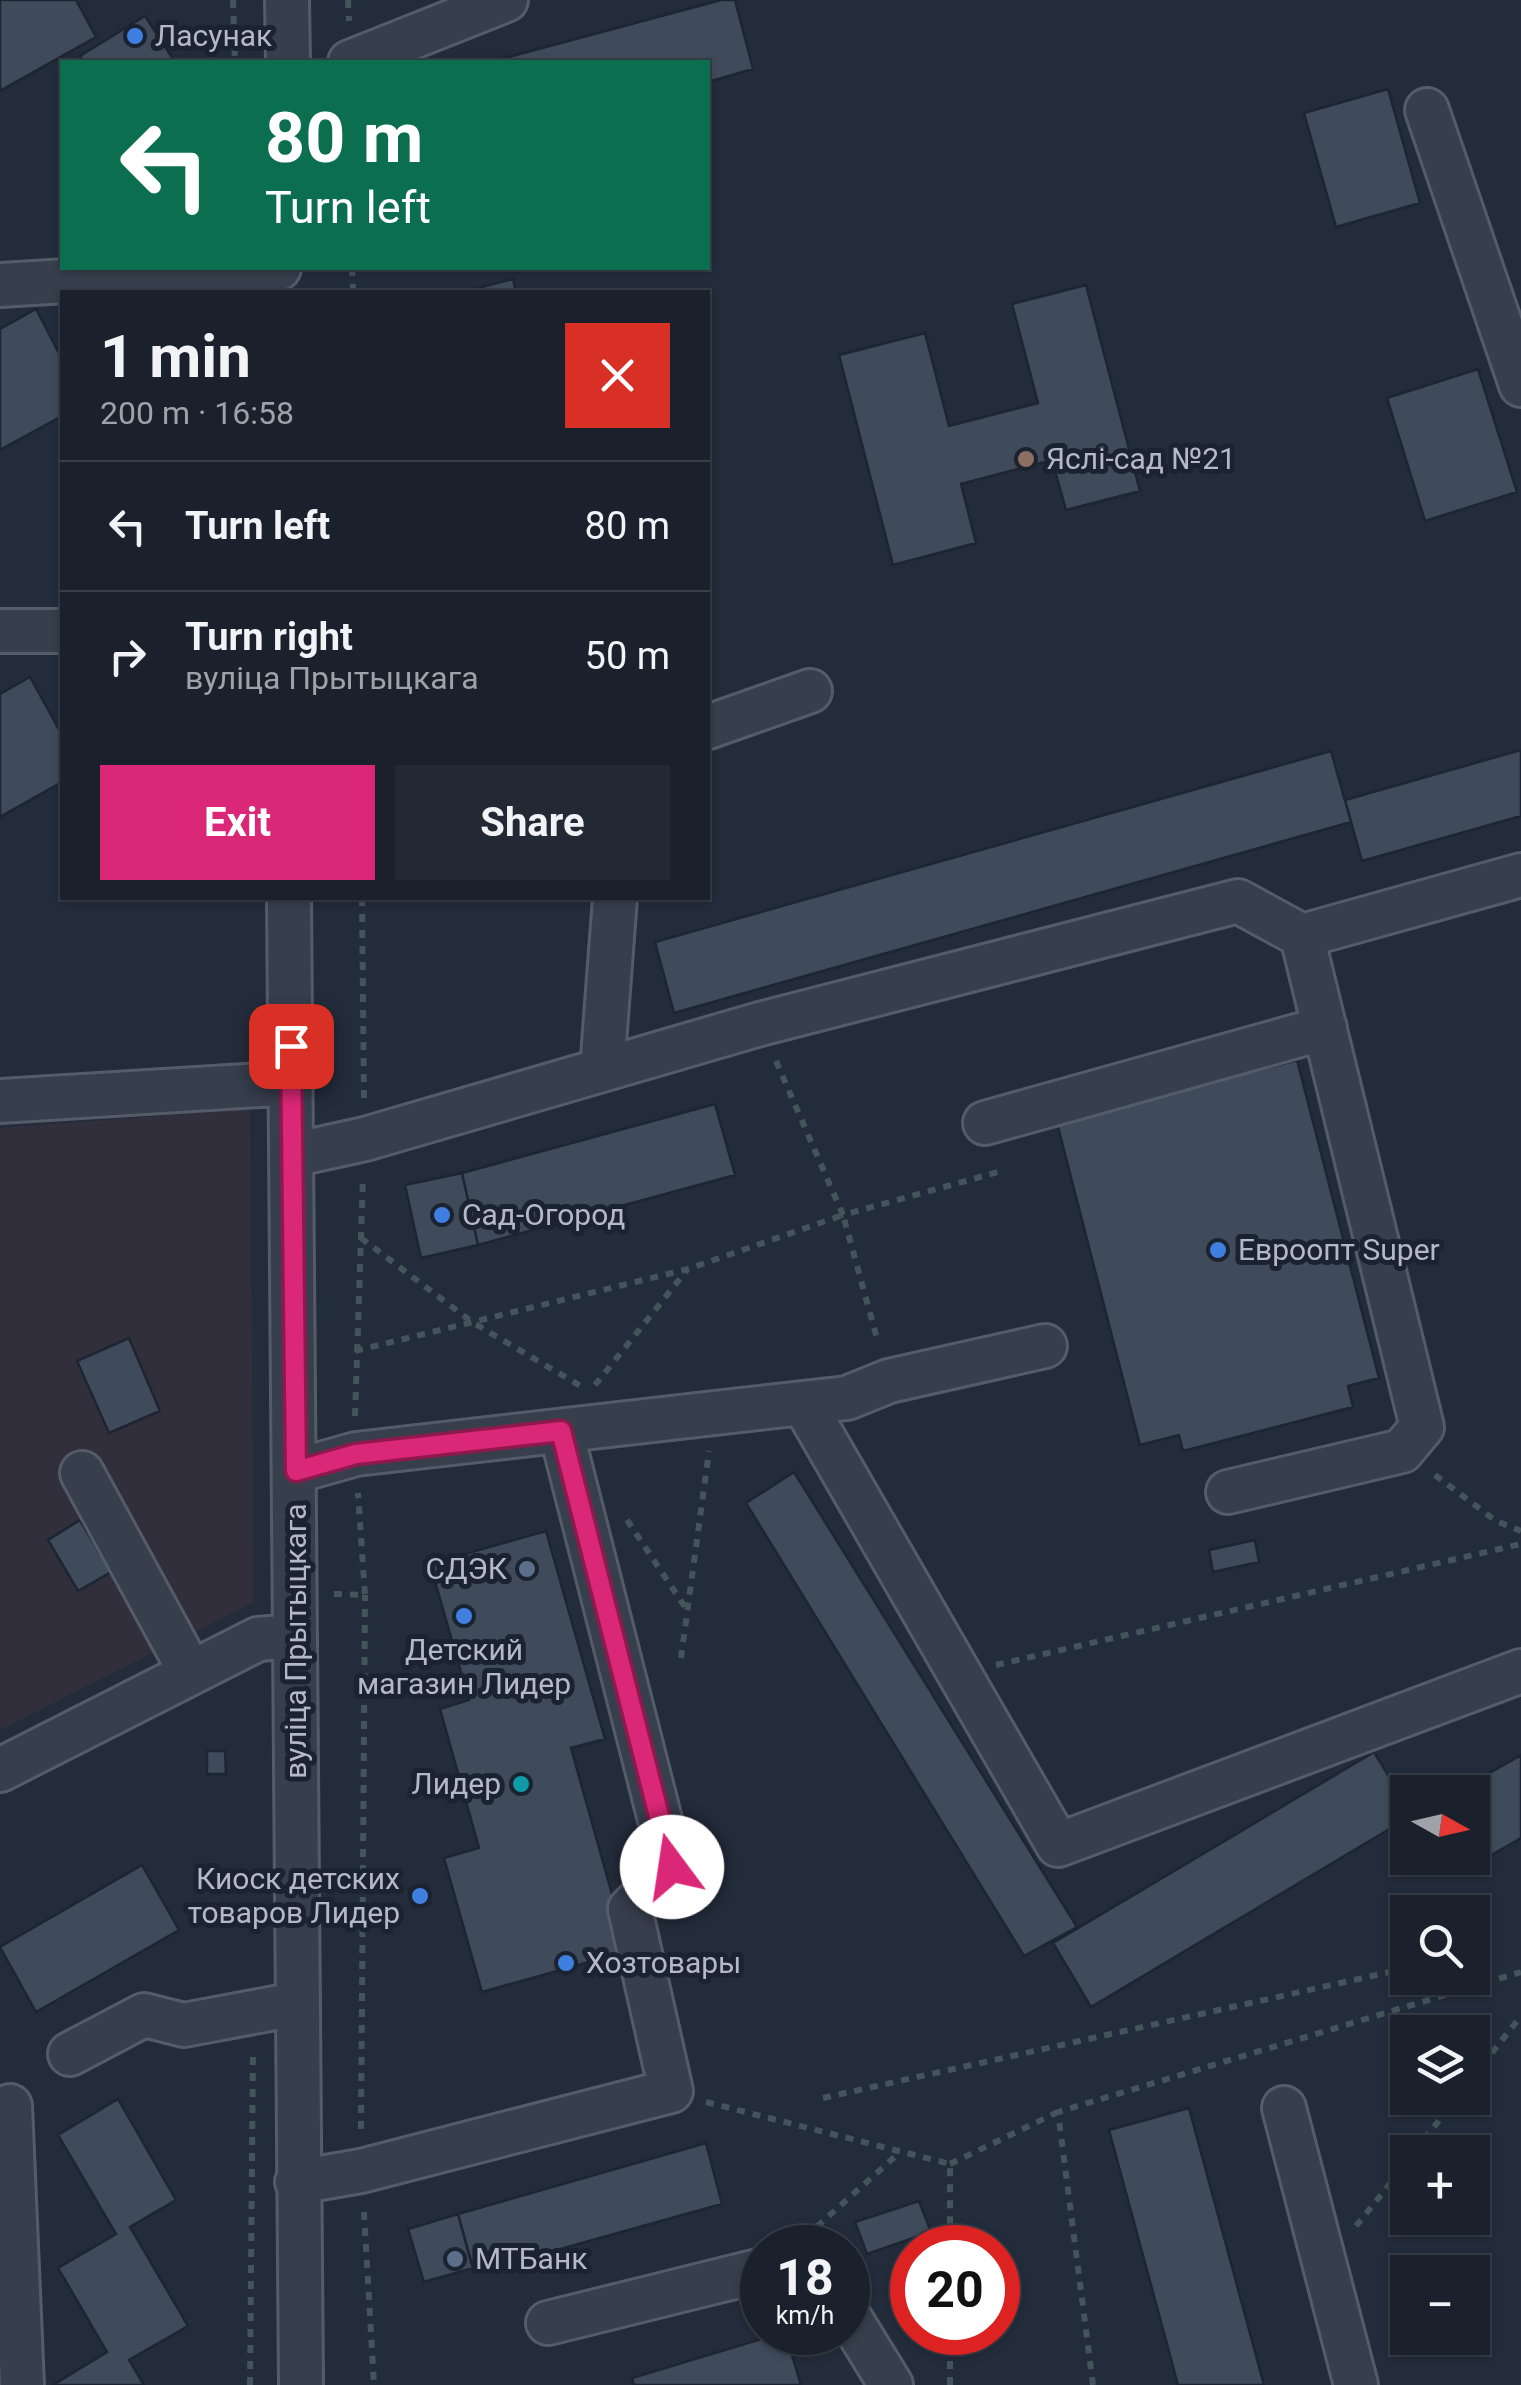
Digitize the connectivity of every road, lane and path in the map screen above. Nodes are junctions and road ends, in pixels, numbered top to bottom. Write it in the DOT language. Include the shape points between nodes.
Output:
graph roads {
  1 [pos="234,0"];
  2 [pos="287,0"];
  3 [pos="506,0"];
  4 [pos="235,60"];
  5 [pos="288,60"];
  6 [pos="355,60"];
  7 [pos="1427,110"];
  8 [pos="244,270"];
  9 [pos="0,284"];
  10 [pos="1521,386"];
  11 [pos="0,631"];
  12 [pos="60,631"];
  13 [pos="810,691"];
  14 [pos="710,726"];
  15 [pos="1521,875"];
  16 [pos="290,900"];
  17 [pos="615,900"];
  18 [pos="1302,936"];
  19 [pos="760,1024"];
  20 [pos="1325,1028"];
  21 [pos="602,1070"];
  22 [pos="292,1083"];
  23 [pos="0,1101"];
  24 [pos="984,1123"];
  25 [pos="292,1156"];
  26 [pos="998,1172"];
  27 [pos="843,1215"];
  28 [pos="361,1238"];
  29 [pos="472,1322"];
  30 [pos="1045,1346"];
  31 [pos="355,1351"];
  32 [pos="889,1380"];
  33 [pos="590,1392"];
  34 [pos="804,1404"];
  35 [pos="714,1416"];
  36 [pos="561,1431"];
  37 [pos="1402,1451"];
  38 [pos="296,1471"];
  39 [pos="82,1473"];
  40 [pos="1228,1492"];
  41 [pos="1521,1531"];
  42 [pos="1521,1544"];
  43 [pos="365,1594"];
  44 [pos="295,1636"];
  45 [pos="681,1658"];
  46 [pos="989,1666"];
  47 [pos="1521,1671"];
  48 [pos="190,1673"];
  49 [pos="0,1770"];
  50 [pos="1390,1972"];
  51 [pos="1521,1972"];
  52 [pos="1490,1982"];
  53 [pos="1446,1995"];
  54 [pos="296,2004"];
  55 [pos="1521,2016"];
  56 [pos="70,2054"];
  57 [pos="1490,2055"];
  58 [pos="672,2091"];
  59 [pos="823,2098"];
  60 [pos="3,2103"];
  61 [pos="1284,2108"];
  62 [pos="1058,2112"];
  63 [pos="1443,2115"];
  64 [pos="1428,2135"];
  65 [pos="900,2152"];
  66 [pos="950,2164"];
  67 [pos="361,2171"];
  68 [pos="297,2182"];
  69 [pos="1390,2183"];
  70 [pos="819,2225"];
  71 [pos="950,2225"];
  72 [pos="1327,2262"];
  73 [pos="740,2275"];
  74 [pos="548,2323"];
  75 [pos="870,2351"];
  76 [pos="950,2355"];
  77 [pos="22,2385"];
  78 [pos="301,2385"];
  79 [pos="374,2385"];
  80 [pos="891,2385"];
  81 [pos="950,2385"];
  82 [pos="1093,2385"];
  83 [pos="1356,2385"];
  1 -- 4 [label="path"];
  2 -- 5 [label="street"];
  3 -- 6 [label="street"];
  7 -- 10 [label="street"];
  8 -- 9 [label="street"];
  11 -- 12 [label="street"];
  13 -- 14 [label="street"];
  15 -- 18 [label="street"];
  16 -- 22 [label="street, вуліца Прытыцкага"];
  17 -- 21 [label="street"];
  18 -- 19 [label="street" via="1238,901"];
  18 -- 20 [label="street"];
  19 -- 21 [label="street"];
  19 -- 27 [label="path"];
  20 -- 24 [label="street"];
  20 -- 37 [label="street" via="1420,1406 1422,1427"];
  21 -- 25 [label="street"];
  22 -- 23 [label="street"];
  22 -- 25 [label="street, вуліца Прытыцкага"];
  25 -- 38 [label="street, вуліца Прытыцкага"];
  26 -- 27 [label="path"];
  27 -- 29 [label="path" via="688,1269"];
  27 -- 32 [label="path"];
  28 -- 29 [label="path"];
  29 -- 31 [label="path"];
  29 -- 33 [label="path"];
  30 -- 32 [label="street"];
  32 -- 34 [label="street" via="848,1398"];
  34 -- 35 [label="street"];
  34 -- 47 [label="street" via="1058,1845"];
  35 -- 36 [label="street"];
  35 -- 45 [label="path"];
  36 -- 38 [label="street" via="356,1454"];
  36 -- 58 [label="street" via="672,1867 630,1910"];
  37 -- 40 [label="street"];
  37 -- 41 [label="path" via="1496,1521"];
  38 -- 44 [label="street, вуліца Прытыцкага"];
  39 -- 48 [label="street"];
  42 -- 46 [label="path"];
  43 -- 67 [label="path"];
  44 -- 48 [label="street" via="258,1639"];
  44 -- 54 [label="street, вуліца Прытыцкага"];
  48 -- 49 [label="street"];
  50 -- 59 [label="path"];
  51 -- 52 [label="path"];
  53 -- 62 [label="path"];
  54 -- 56 [label="street" via="184,2025 144,2016"];
  54 -- 68 [label="street, вуліца Прытыцкага"];
  55 -- 57 [label="path"];
  58 -- 65 [label="path" via="752,2118"];
  58 -- 67 [label="street"];
  60 -- 77 [label="street"];
  61 -- 72 [label="street"];
  62 -- 66 [label="path"];
  62 -- 82 [label="path"];
  63 -- 64 [label="path"];
  65 -- 66 [label="path"];
  65 -- 70 [label="path"];
  66 -- 71 [label="path"];
  67 -- 68 [label="street"];
  67 -- 79 [label="path"];
  68 -- 78 [label="street, вуліца Прытыцкага"];
  69 -- 72 [label="path"];
  72 -- 83 [label="street"];
  73 -- 74 [label="street"];
  75 -- 80 [label="street"];
  76 -- 81 [label="path"];
}
